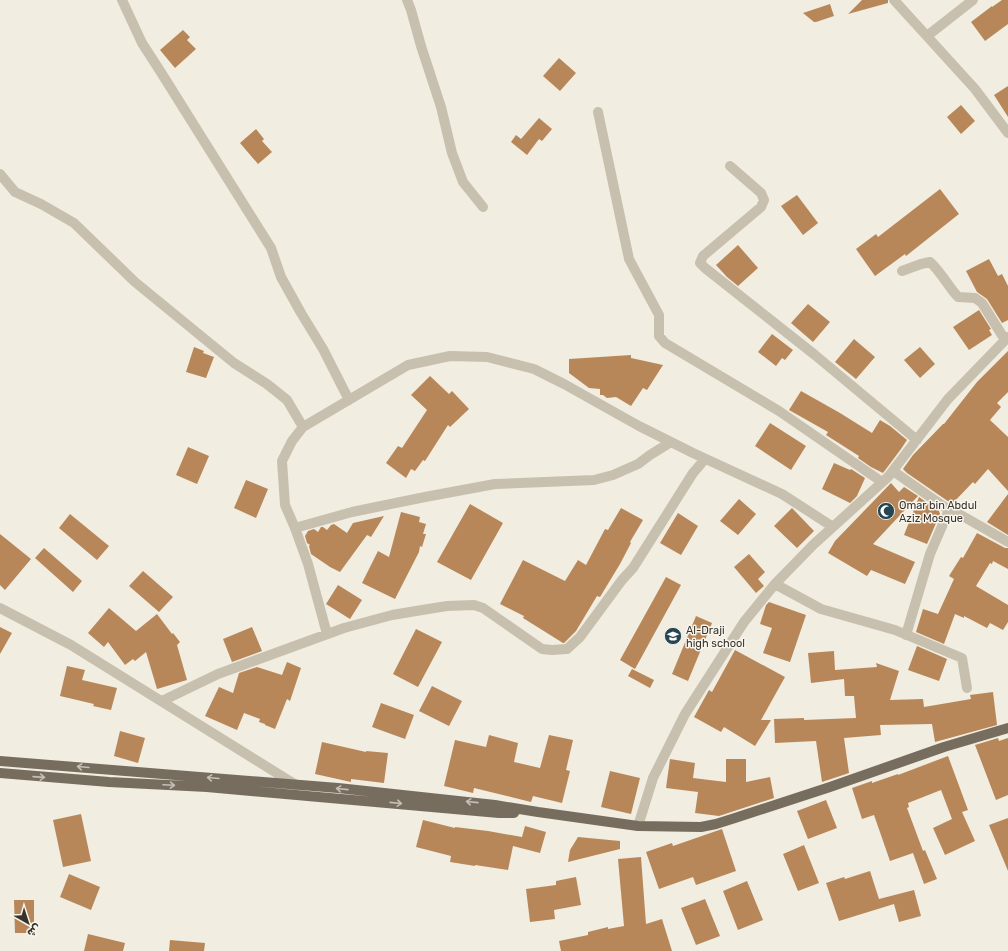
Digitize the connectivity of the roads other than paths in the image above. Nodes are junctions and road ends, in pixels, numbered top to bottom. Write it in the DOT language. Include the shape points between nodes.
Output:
graph roads {
  1 [pos="122,0"];
  2 [pos="407,0"];
  3 [pos="894,0"];
  4 [pos="974,0"];
  5 [pos="927,36"];
  6 [pos="598,112"];
  7 [pos="1008,133"];
  8 [pos="730,166"];
  9 [pos="0,174"];
  10 [pos="483,207"];
  11 [pos="902,271"];
  12 [pos="1006,338"];
  13 [pos="349,400"];
  14 [pos="303,427"];
  15 [pos="917,440"];
  16 [pos="671,442"];
  17 [pos="705,459"];
  18 [pos="893,471"];
  19 [pos="882,482"];
  20 [pos="949,510"];
  21 [pos="833,527"];
  22 [pos="295,528"];
  23 [pos="1008,542"];
  24 [pos="775,584"];
  25 [pos="0,608"];
  26 [pos="327,634"];
  27 [pos="906,635"];
  28 [pos="967,688"];
  29 [pos="162,700"];
  30 [pos="1008,728"];
  31 [pos="0,761"];
  32 [pos="0,773"];
  33 [pos="296,785"];
  34 [pos="538,812"];
  35 [pos="638,826"];
  1 -- 13 [label="street" via="148,55 271,248 281,277"];
  2 -- 10 [label="street" via="441,107 452,153 463,182"];
  3 -- 5 [label="street"];
  4 -- 5 [label="street"];
  5 -- 7 [label="street" via="975,90"];
  6 -- 19 [label="street" via="629,259 659,315 659,336 665,343 779,411"];
  8 -- 15 [label="street" via="761,193 764,200 761,207 703,256 700,263"];
  9 -- 14 [label="street" via="15,192 74,223 135,282 234,363 287,400"];
  11 -- 12 [label="street" via="930,262 958,297 975,298 982,303"];
  12 -- 15 [label="street" via="948,399"];
  13 -- 14 [label="street"];
  13 -- 16 [label="street" via="408,365 450,356 487,357 534,369"];
  14 -- 22 [label="street" via="292,441 282,461 285,505"];
  15 -- 18 [label="street"];
  16 -- 17 [label="street"];
  16 -- 22 [label="street" via="638,464 594,480 495,484 352,512"];
  17 -- 21 [label="street" via="782,494"];
  17 -- 26 [label="street" via="693,473 633,568 580,637 566,649 542,649 483,608 474,605 447,606 392,615"];
  18 -- 19 [label="street"];
  18 -- 20 [label="street"];
  19 -- 21 [label="street"];
  20 -- 23 [label="street"];
  20 -- 27 [label="street" via="930,554"];
  21 -- 24 [label="street"];
  22 -- 26 [label="street" via="308,564"];
  24 -- 27 [label="street" via="821,609"];
  24 -- 35 [label="street" via="744,622 685,714 654,778"];
  25 -- 29 [label="street" via="71,645"];
  26 -- 29 [label="street" via="218,674"];
  27 -- 28 [label="street" via="962,658"];
  29 -- 33 [label="street"];
  30 -- 35 [label="main road" via="716,824 701,827"];
  33 -- 31 [label="main road, one-way"];
  32 -- 34 [label="main road, one-way" via="206,787 499,813"];
  34 -- 33 [label="main road, one-way" via="496,805"];
  34 -- 35 [label="main road"];
}
